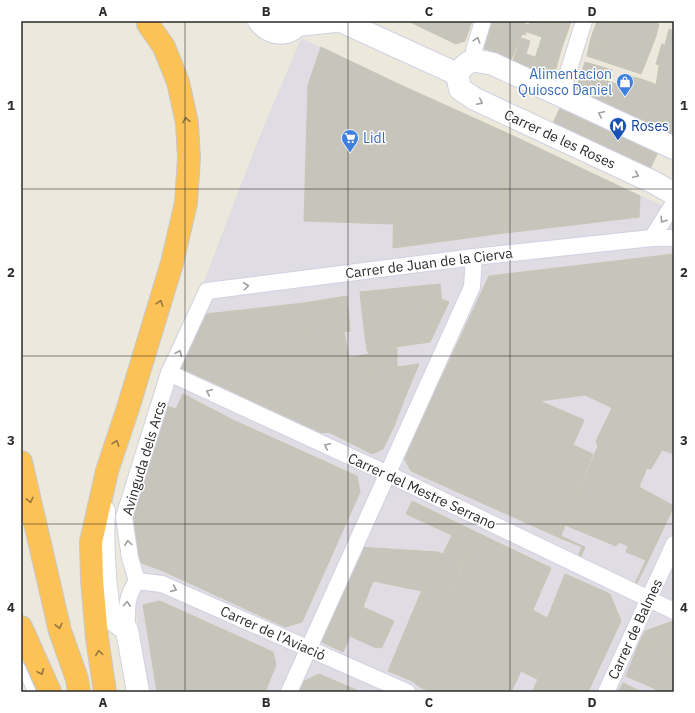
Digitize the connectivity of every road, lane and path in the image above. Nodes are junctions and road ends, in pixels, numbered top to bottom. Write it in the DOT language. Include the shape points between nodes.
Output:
graph roads {
  1 [pos="259,21"];
  2 [pos="335,21"];
  3 [pos="341,21"];
  4 [pos="483,21"];
  5 [pos="584,21"];
  6 [pos="147,23"];
  7 [pos="298,23"];
  8 [pos="370,27"];
  9 [pos="474,60"];
  10 [pos="457,74"];
  11 [pos="561,95"];
  12 [pos="674,148"];
  13 [pos="674,194"];
  14 [pos="674,203"];
  15 [pos="652,238"];
  16 [pos="674,238"];
  17 [pos="474,257"];
  18 [pos="207,291"];
  19 [pos="169,374"];
  20 [pos="21,462"];
  21 [pos="106,472"];
  22 [pos="388,474"];
  23 [pos="674,544"];
  24 [pos="137,581"];
  25 [pos="649,599"];
  26 [pos="674,611"];
  27 [pos="21,627"];
  28 [pos="127,630"];
  29 [pos="309,650"];
  30 [pos="21,668"];
  31 [pos="78,686"];
  32 [pos="32,692"];
  33 [pos="50,692"];
  34 [pos="105,692"];
  35 [pos="138,692"];
  36 [pos="290,692"];
  37 [pos="407,692"];
  38 [pos="606,692"];
  1 -- 7 [label="main road" via="268,30 281,33 293,29"];
  2 -- 7 [label="main road"];
  3 -- 8 [label="main road"];
  9 -- 4 [label="street, one-way" via="474,50"];
  5 -- 11 [label="street"];
  21 -- 6 [label="highway, one-way" via="172,263 186,204 187,123 178,82 164,46"];
  8 -- 10 [label="main road"];
  9 -- 10 [label="main road" via="465,64"];
  9 -- 11 [label="main road" via="493,64"];
  10 -- 13 [label="main road, Carrer de les Roses, one-way" via="460,89 475,99"];
  12 -- 11 [label="main road, one-way"];
  14 -- 15 [label="street, one-way"];
  15 -- 16 [label="street, Carrer de Juan de la Cierva"];
  15 -- 17 [label="street, Carrer de Juan de la Cierva"];
  18 -- 17 [label="street, Carrer de Juan de la Cierva, one-way"];
  17 -- 22 [label="street" via="472,287"];
  19 -- 18 [label="street, Avinguda dels Arcs, one-way"];
  22 -- 19 [label="street, Carrer del Mestre Serrano, one-way"];
  24 -- 19 [label="street, Avinguda dels Arcs, one-way" via="130,558 124,517"];
  20 -- 31 [label="highway, one-way" via="60,631"];
  21 -- 28 [label="main road, Avinguda dels Arcs" via="102,556 104,582 110,617"];
  34 -- 21 [label="highway, one-way" via="97,638 91,542"];
  22 -- 25 [label="street, Carrer del Mestre Serrano"];
  22 -- 29 [label="street"];
  23 -- 25 [label="street, Carrer de Balmes"];
  28 -- 24 [label="street, one-way" via="129,592"];
  24 -- 29 [label="street, Carrer de l’Aviació, one-way" via="162,584"];
  25 -- 26 [label="street, Carrer del Mestre Serrano"];
  25 -- 38 [label="street, Carrer de Balmes"];
  27 -- 33 [label="highway, one-way"];
  28 -- 35 [label="main road"];
  29 -- 36 [label="street"];
  29 -- 37 [label="street, Carrer de l’Aviació"];
  30 -- 32 [label="lane"];
}
